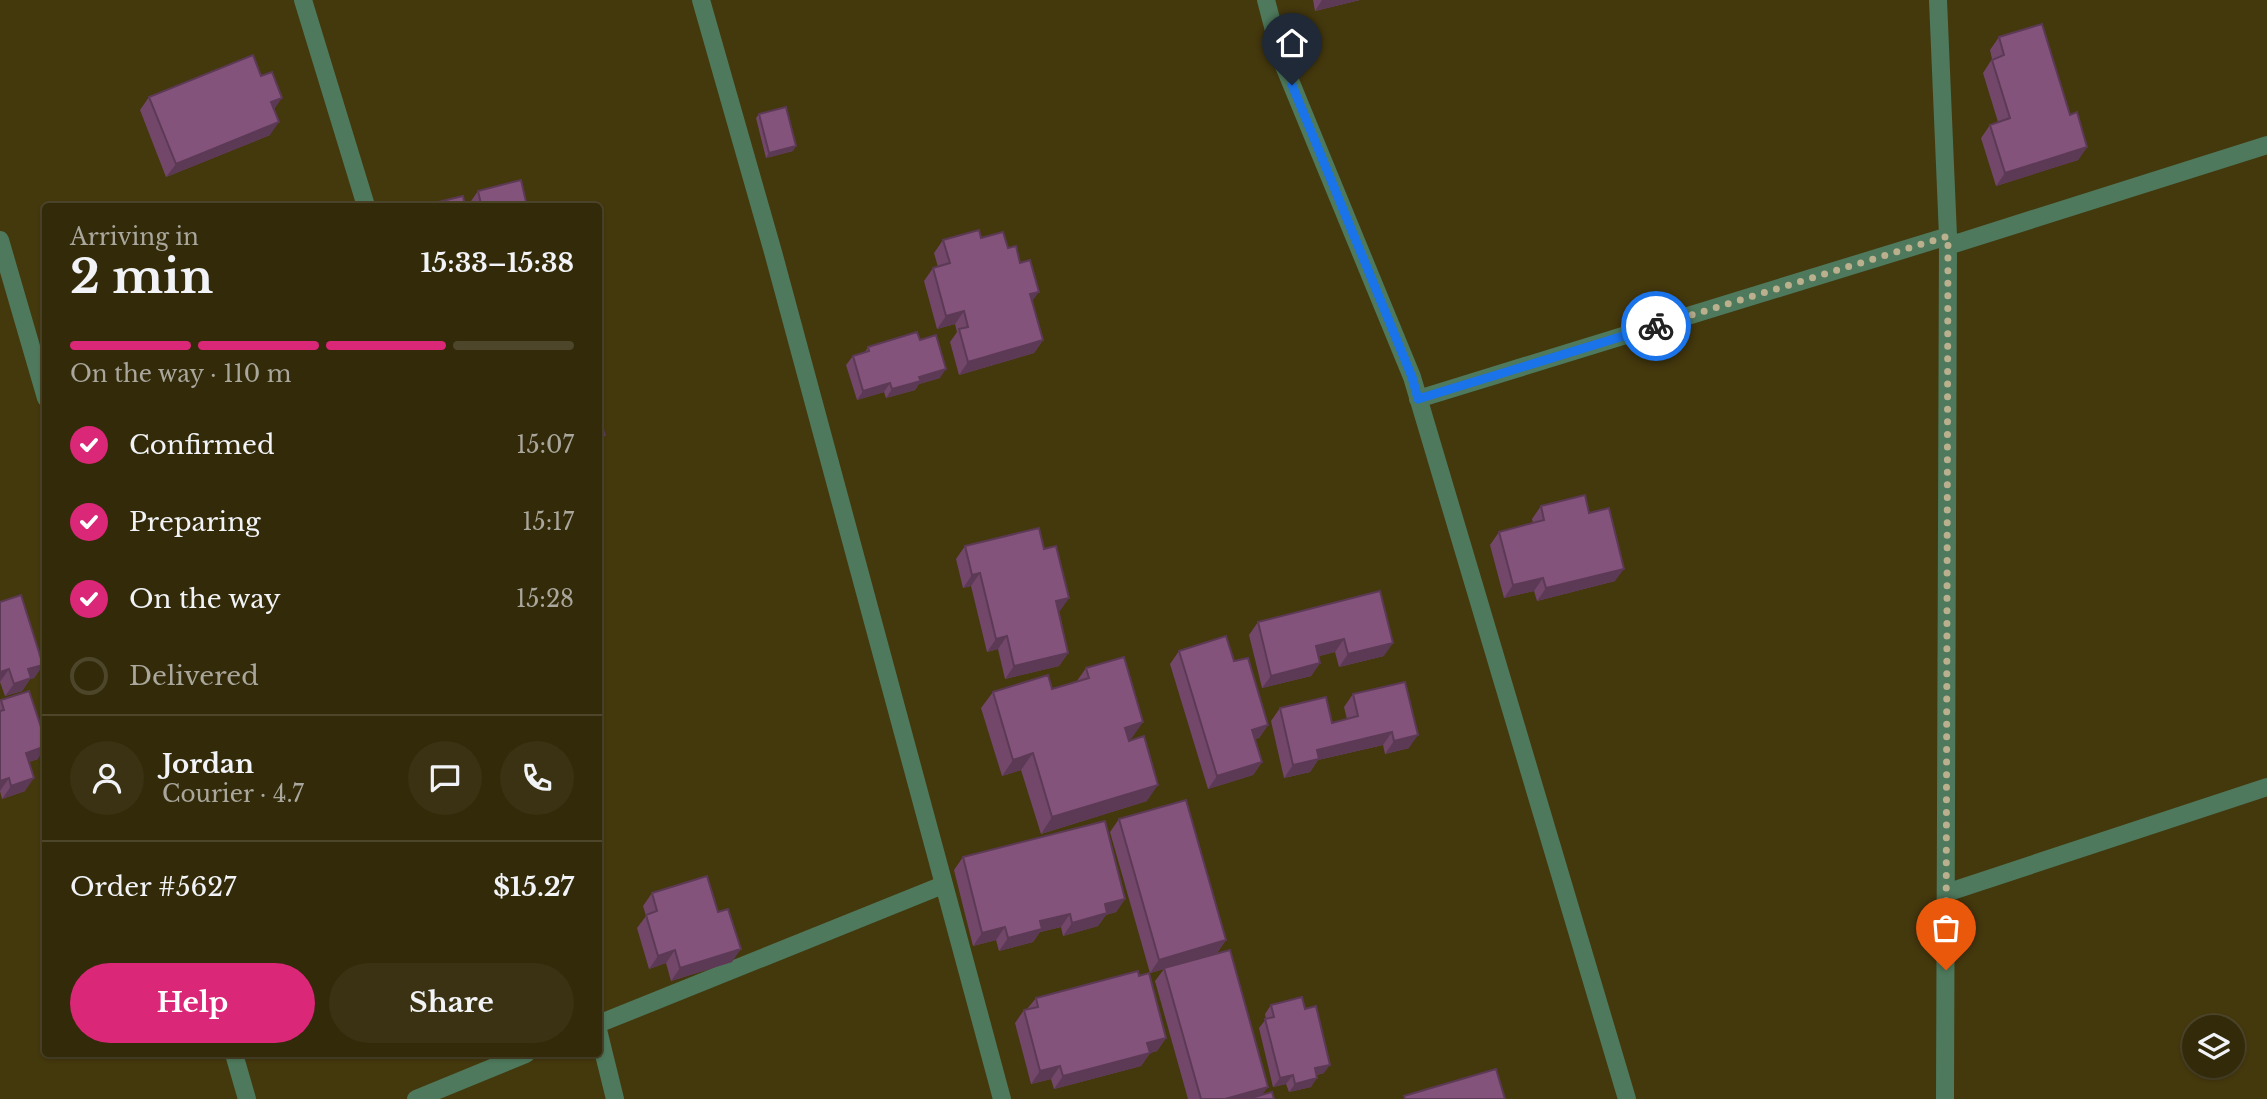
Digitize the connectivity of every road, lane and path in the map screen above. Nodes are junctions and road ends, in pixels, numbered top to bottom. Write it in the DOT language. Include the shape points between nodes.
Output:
graph roads {
  1 [pos="303,0"];
  2 [pos="701,0"];
  3 [pos="1266,0"];
  4 [pos="1938,0"];
  5 [pos="2267,145"];
  6 [pos="365,203"];
  7 [pos="0,240"];
  8 [pos="1948,241"];
  9 [pos="42,384"];
  10 [pos="1418,399"];
  11 [pos="2267,787"];
  12 [pos="943,885"];
  13 [pos="1946,893"];
  14 [pos="602,1022"];
  15 [pos="602,1046"];
  16 [pos="235,1057"];
  17 [pos="519,1057"];
  18 [pos="247,1099"];
  19 [pos="416,1099"];
  20 [pos="615,1099"];
  21 [pos="1002,1099"];
  22 [pos="1627,1099"];
  23 [pos="1945,1099"];
  1 -- 6 [label="street"];
  2 -- 12 [label="street"];
  3 -- 10 [label="street" via="1282,61"];
  4 -- 8 [label="street"];
  5 -- 8 [label="street"];
  7 -- 9 [label="street"];
  8 -- 10 [label="street"];
  8 -- 13 [label="street"];
  10 -- 22 [label="street"];
  11 -- 13 [label="street"];
  12 -- 14 [label="street"];
  12 -- 21 [label="street"];
  13 -- 23 [label="street"];
  15 -- 20 [label="street"];
  16 -- 18 [label="street"];
  17 -- 19 [label="street"];
}
